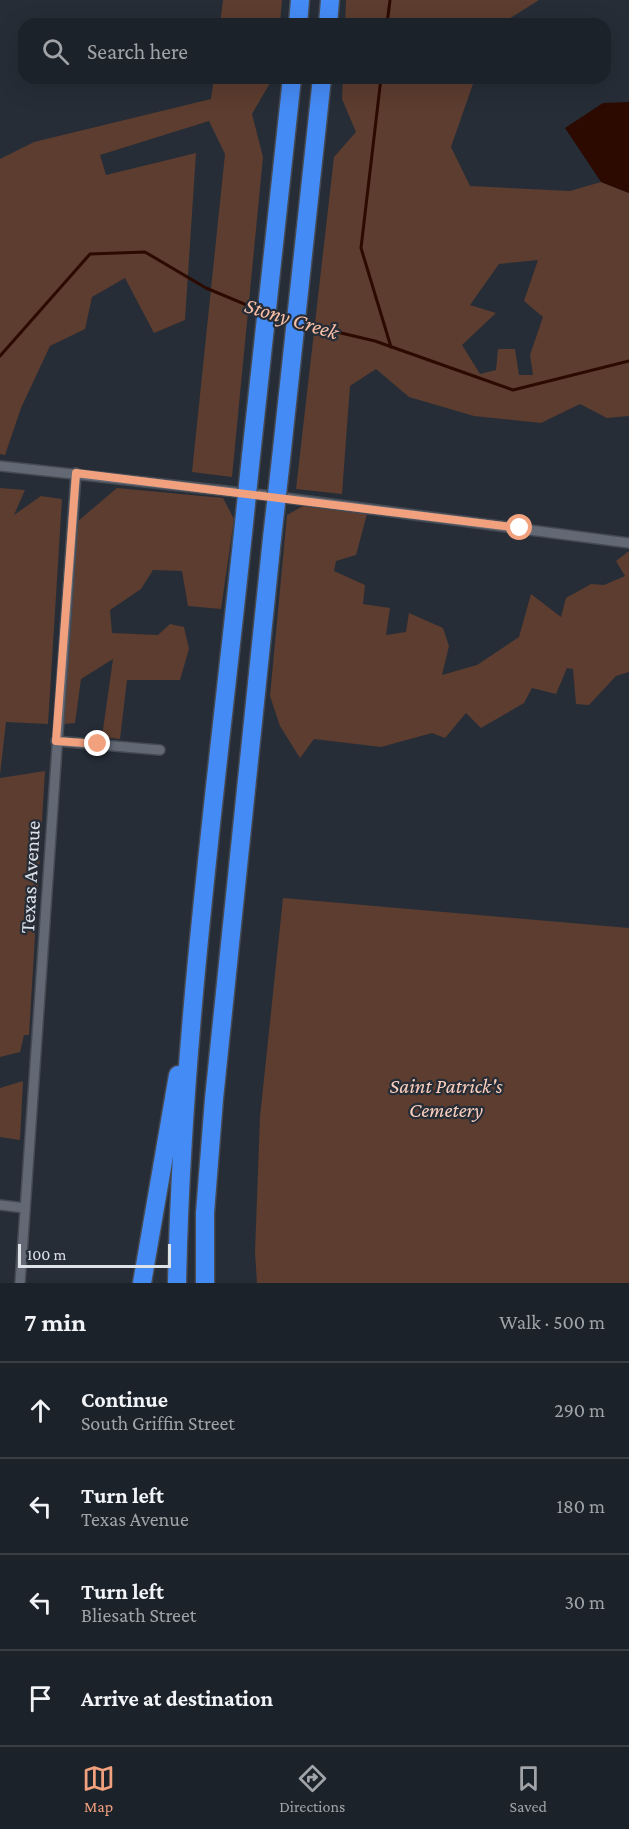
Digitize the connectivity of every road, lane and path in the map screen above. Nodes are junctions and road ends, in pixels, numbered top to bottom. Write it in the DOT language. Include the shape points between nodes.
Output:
graph roads {
  1 [pos="300,0"];
  2 [pos="330,0"];
  3 [pos="298,18"];
  4 [pos="328,18"];
  5 [pos="291,84"];
  6 [pos="321,84"];
  7 [pos="0,466"];
  8 [pos="76,473"];
  9 [pos="629,543"];
  10 [pos="56,741"];
  11 [pos="160,750"];
  12 [pos="200,946"];
  13 [pos="0,1205"];
  14 [pos="25,1208"];
  15 [pos="20,1283"];
  16 [pos="142,1283"];
  17 [pos="177,1283"];
  18 [pos="206,1283"];
  1 -- 3 [label="highway"];
  2 -- 4 [label="highway"];
  5 -- 12 [label="highway, bridge"];
  6 -- 18 [label="highway, bridge" via="214,1099 205,1213"];
  7 -- 8 [label="street"];
  8 -- 9 [label="street"];
  8 -- 10 [label="street, Texas Avenue"];
  10 -- 11 [label="street"];
  10 -- 14 [label="street, Texas Avenue"];
  12 -- 16 [label="highway"];
  12 -- 17 [label="highway" via="179,1184"];
  13 -- 14 [label="street"];
  14 -- 15 [label="street, Texas Avenue"];
}
